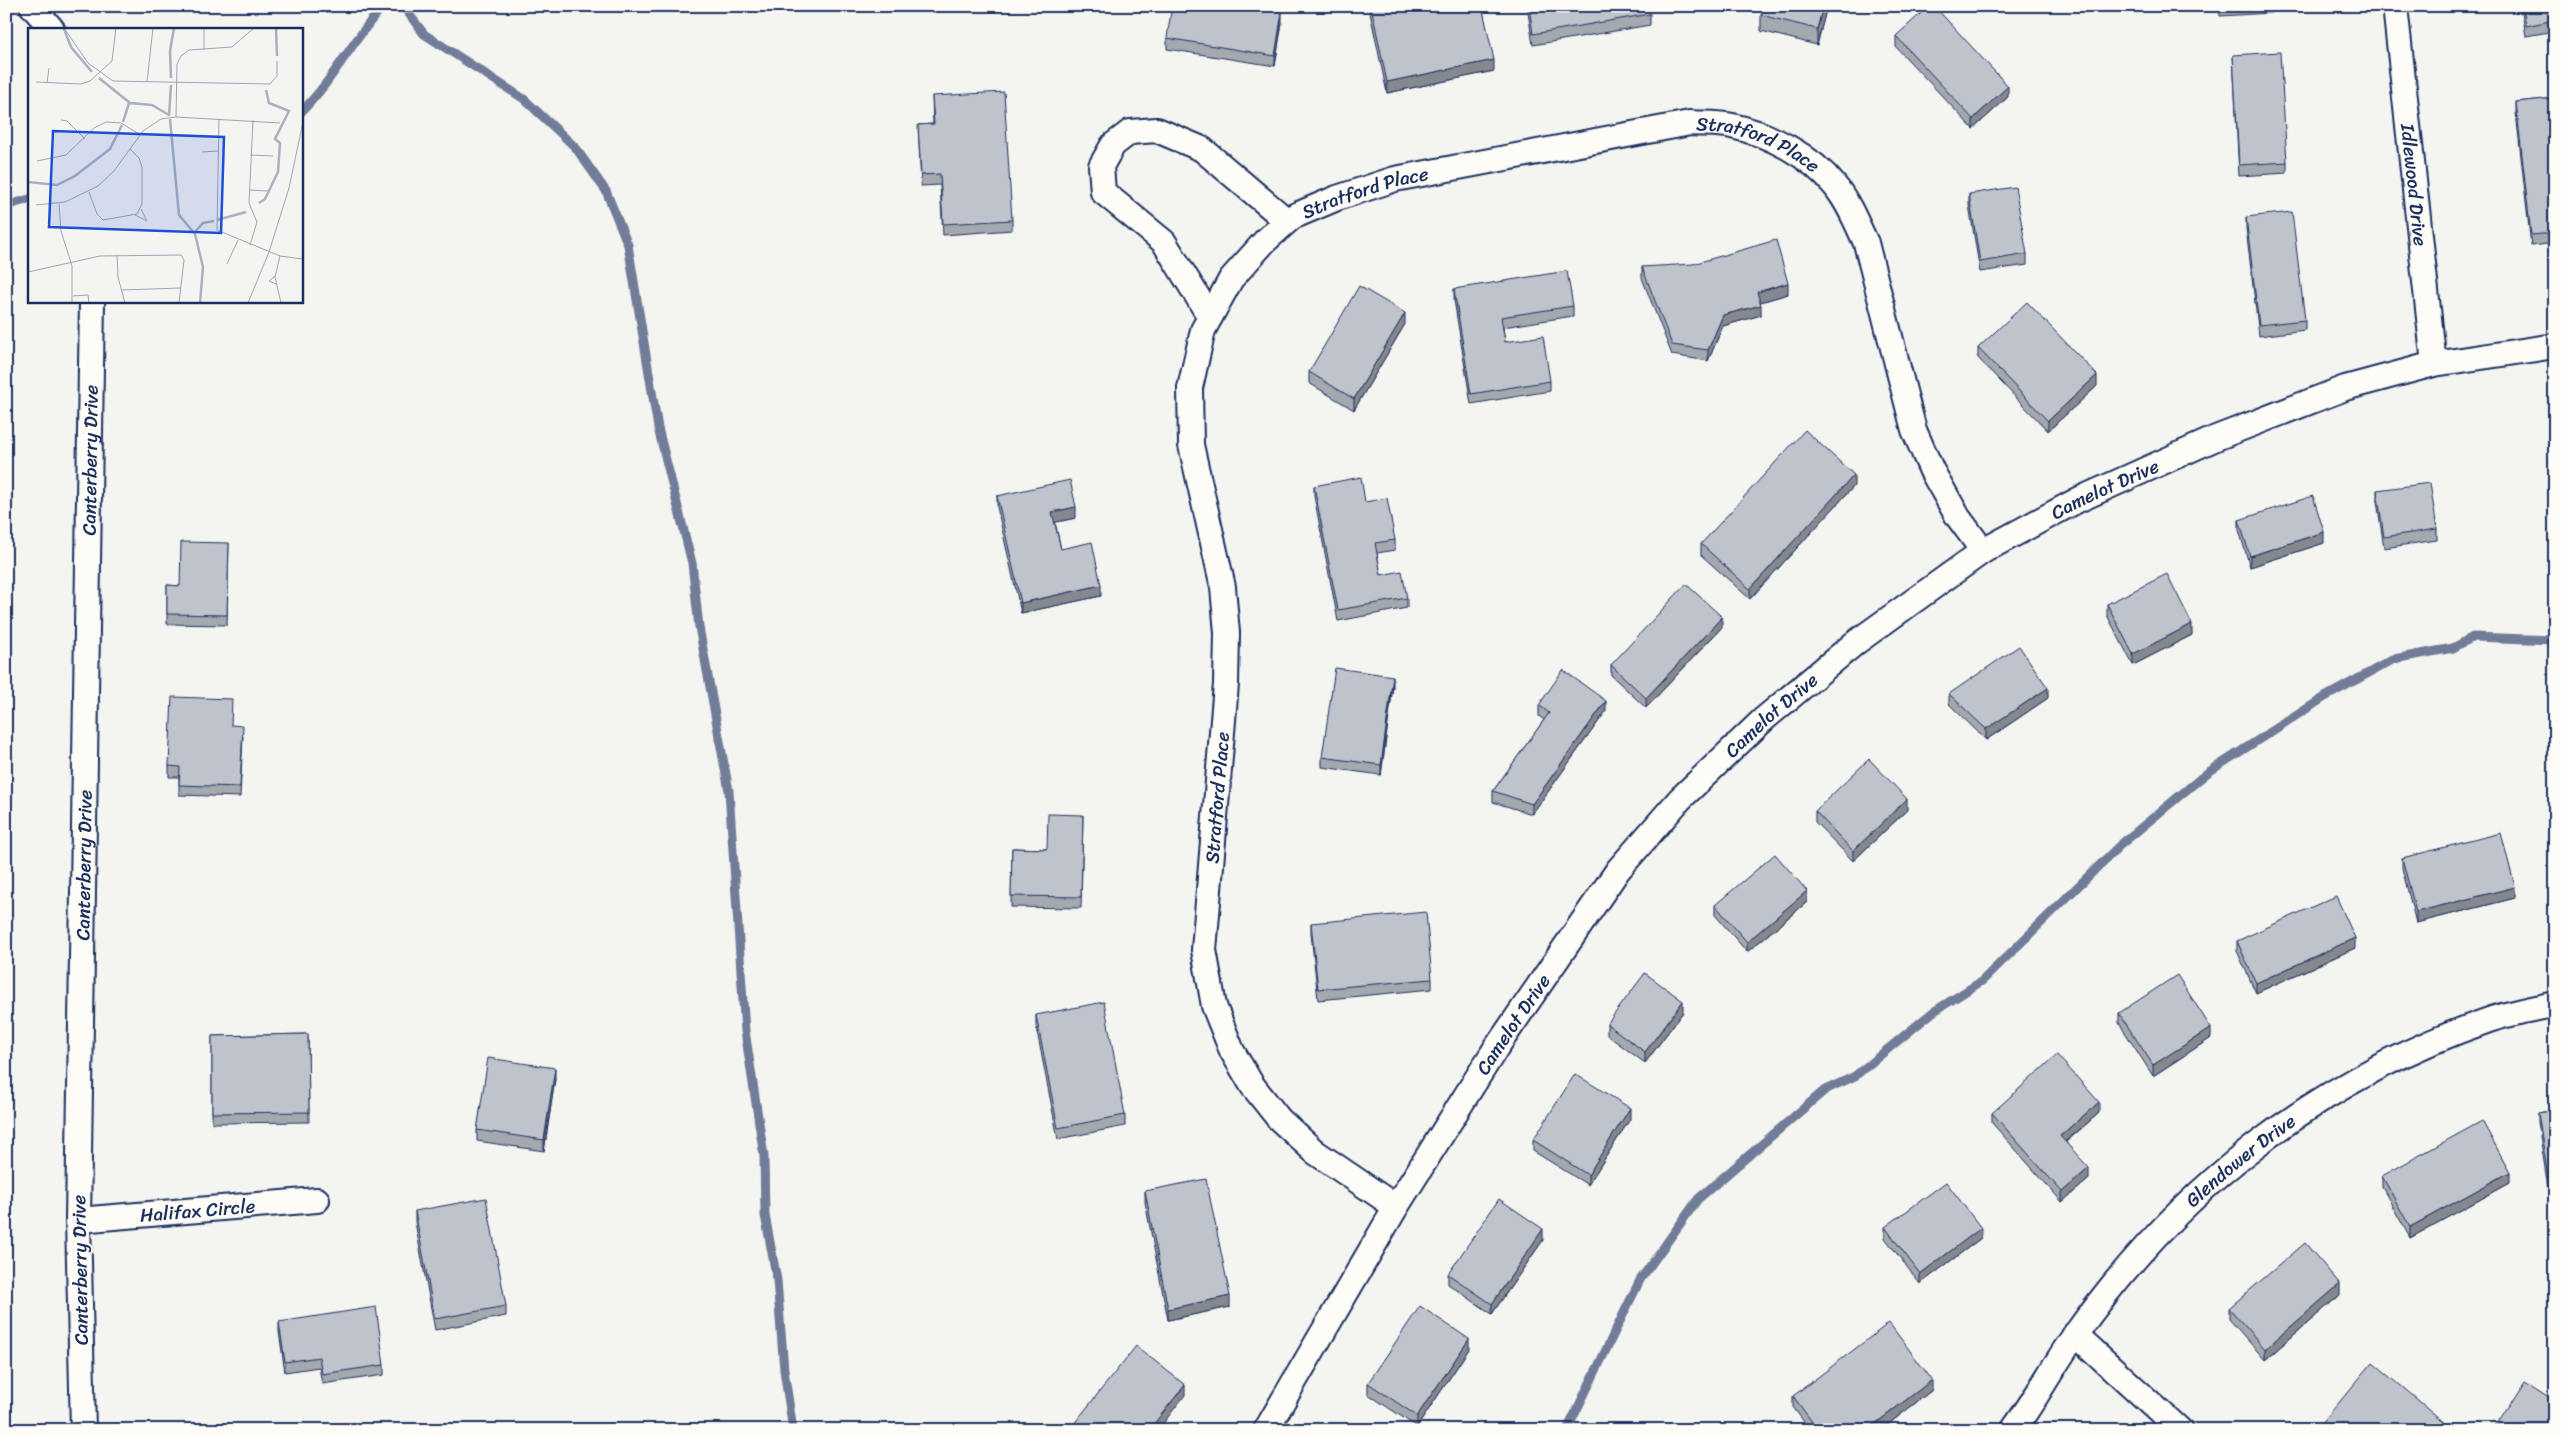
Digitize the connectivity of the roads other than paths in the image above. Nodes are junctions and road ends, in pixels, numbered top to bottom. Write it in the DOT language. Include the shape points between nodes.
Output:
graph roads {
  1 [pos="32,6"];
  2 [pos="2395,6"];
  3 [pos="51,28"];
  4 [pos="1287,221"];
  5 [pos="92,302"];
  6 [pos="1210,317"];
  7 [pos="2555,346"];
  8 [pos="2434,364"];
  9 [pos="1983,551"];
  10 [pos="2555,1004"];
  11 [pos="317,1200"];
  12 [pos="1396,1207"];
  13 [pos="78,1220"];
  14 [pos="2075,1334"];
  15 [pos="83,1430"];
  16 [pos="1267,1430"];
  17 [pos="2013,1430"];
  18 [pos="2180,1430"];
  1 -- 3 [label="street"];
  2 -- 8 [label="street, Idlewood Drive"];
  4 -- 6 [label="street, Stratford Place" via="1231,279"];
  4 -- 6 [label="street, Stratford Place" via="1202,150 1157,130 1130,132 1113,145 1101,166 1103,192 1164,242"];
  4 -- 9 [label="street, Stratford Place" via="1337,198 1395,179 1690,123 1730,125 1765,135 1802,157 1835,186 1854,215 1866,243 1914,430 1958,517"];
  5 -- 13 [label="street, Canterberry Drive"];
  6 -- 12 [label="street, Stratford Place" via="1203,330 1190,388 1191,445 1223,587 1227,633 1226,684 1204,950 1214,1006 1232,1051 1252,1085 1279,1120 1315,1152"];
  7 -- 8 [label="street, Camelot Drive"];
  8 -- 9 [label="street, Camelot Drive" via="2345,388 2216,438 2078,500"];
  9 -- 12 [label="street, Camelot Drive" via="1855,643 1764,719 1680,799 1618,870 1504,1036"];
  10 -- 14 [label="street, Glendower Drive" via="2490,1020 2415,1049 2349,1082 2283,1123 2186,1205 2144,1249"];
  11 -- 13 [label="street, Halifax Circle"];
  12 -- 16 [label="street, Camelot Drive"];
  13 -- 15 [label="street, Canterberry Drive"];
  14 -- 17 [label="street, Glendower Drive"];
  14 -- 18 [label="street"];
}
